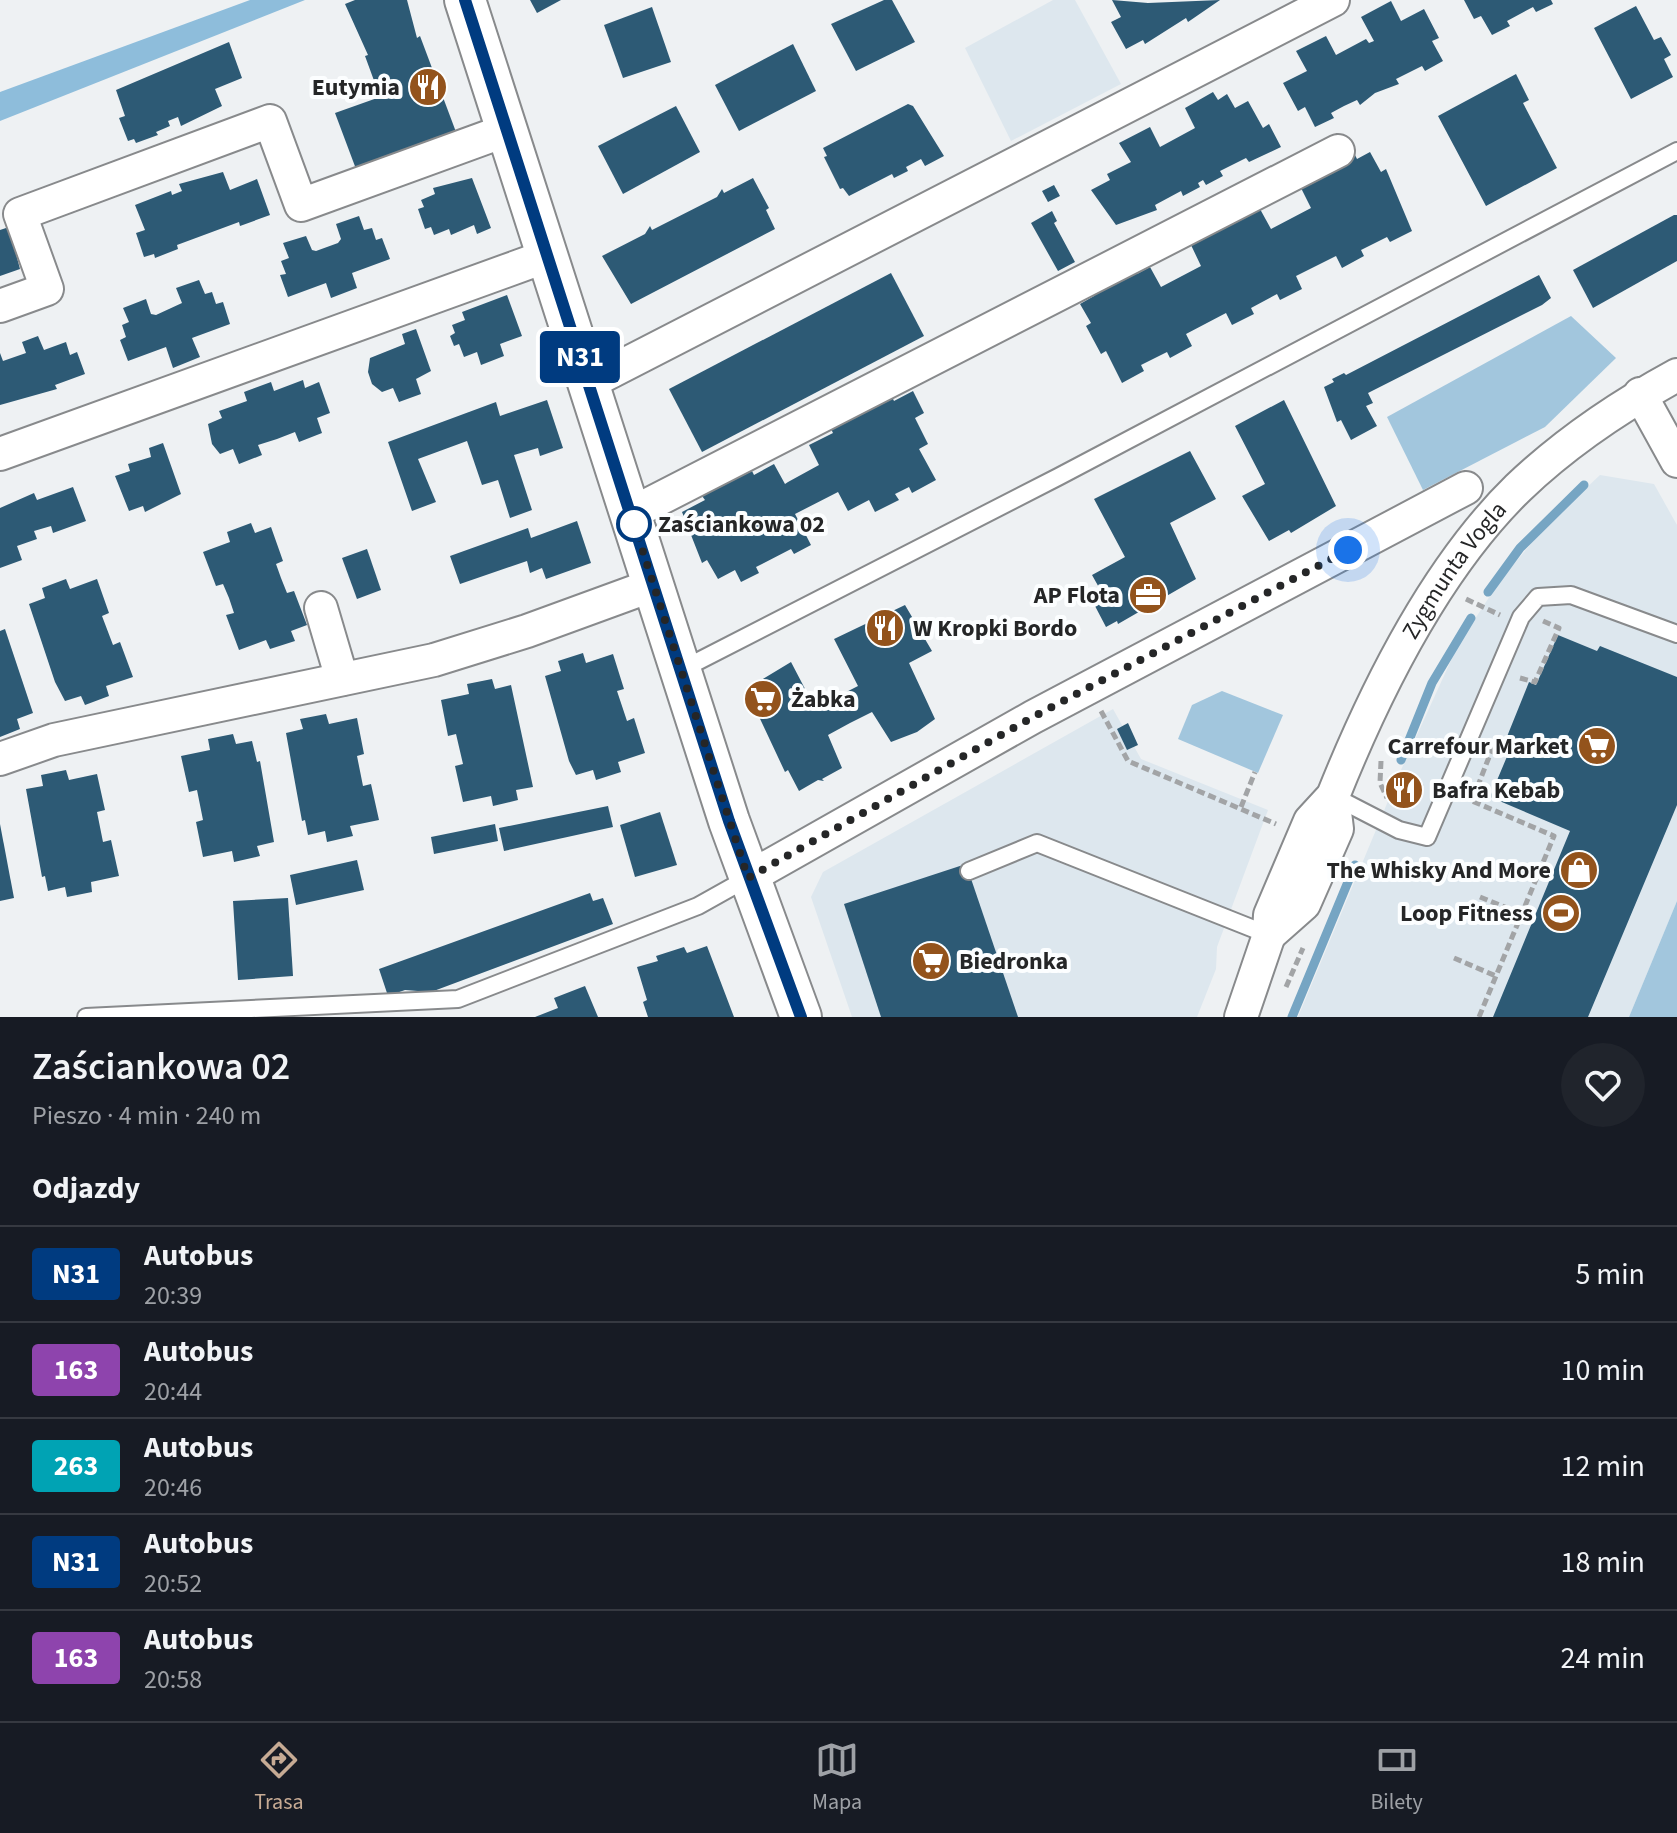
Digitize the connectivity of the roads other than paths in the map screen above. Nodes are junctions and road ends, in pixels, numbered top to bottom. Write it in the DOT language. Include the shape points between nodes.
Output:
graph roads {
  1 [pos="465,0"];
  2 [pos="1333,0"];
  3 [pos="507,130"];
  4 [pos="1338,151"];
  5 [pos="1677,151"];
  6 [pos="547,256"];
  7 [pos="0,306"];
  8 [pos="1677,375"];
  9 [pos="589,383"];
  10 [pos="1640,394"];
  11 [pos="0,454"];
  12 [pos="1677,461"];
  13 [pos="1466,488"];
  14 [pos="630,514"];
  15 [pos="653,585"];
  16 [pos="321,608"];
  17 [pos="1677,634"];
  18 [pos="680,670"];
  19 [pos="342,679"];
  20 [pos="0,759"];
  21 [pos="1333,796"];
  22 [pos="969,871"];
  23 [pos="748,878"];
  24 [pos="1269,935"];
  25 [pos="86,1017"];
  26 [pos="801,1017"];
  27 [pos="1241,1017"];
  1 -- 3 [label="street"];
  2 -- 9 [label="street"];
  3 -- 6 [label="street"];
  3 -- 7 [label="street" via="301,205 270,121 20,214 47,289"];
  4 -- 14 [label="street"];
  5 -- 18 [label="lane"];
  6 -- 9 [label="street"];
  6 -- 11 [label="street"];
  8 -- 10 [label="street, Zygmunta Vogla"];
  9 -- 14 [label="street"];
  10 -- 12 [label="street"];
  10 -- 21 [label="street, Zygmunta Vogla" via="1578,436 1518,487 1462,554 1422,613"];
  13 -- 23 [label="street" via="1089,687"];
  14 -- 15 [label="street"];
  15 -- 18 [label="street"];
  15 -- 19 [label="street" via="474,648"];
  16 -- 19 [label="street"];
  17 -- 21 [label="lane" via="1571,595 1538,597 1521,617 1427,837 1399,830"];
  18 -- 23 [label="street"];
  19 -- 20 [label="street" via="54,740"];
  21 -- 24 [label="street, Zygmunta Vogla" via="1337,829 1304,904"];
  22 -- 24 [label="lane" via="1037,843"];
  23 -- 25 [label="lane" via="698,906 458,999"];
  23 -- 26 [label="street"];
  24 -- 27 [label="street, Zygmunta Vogla"];
}
